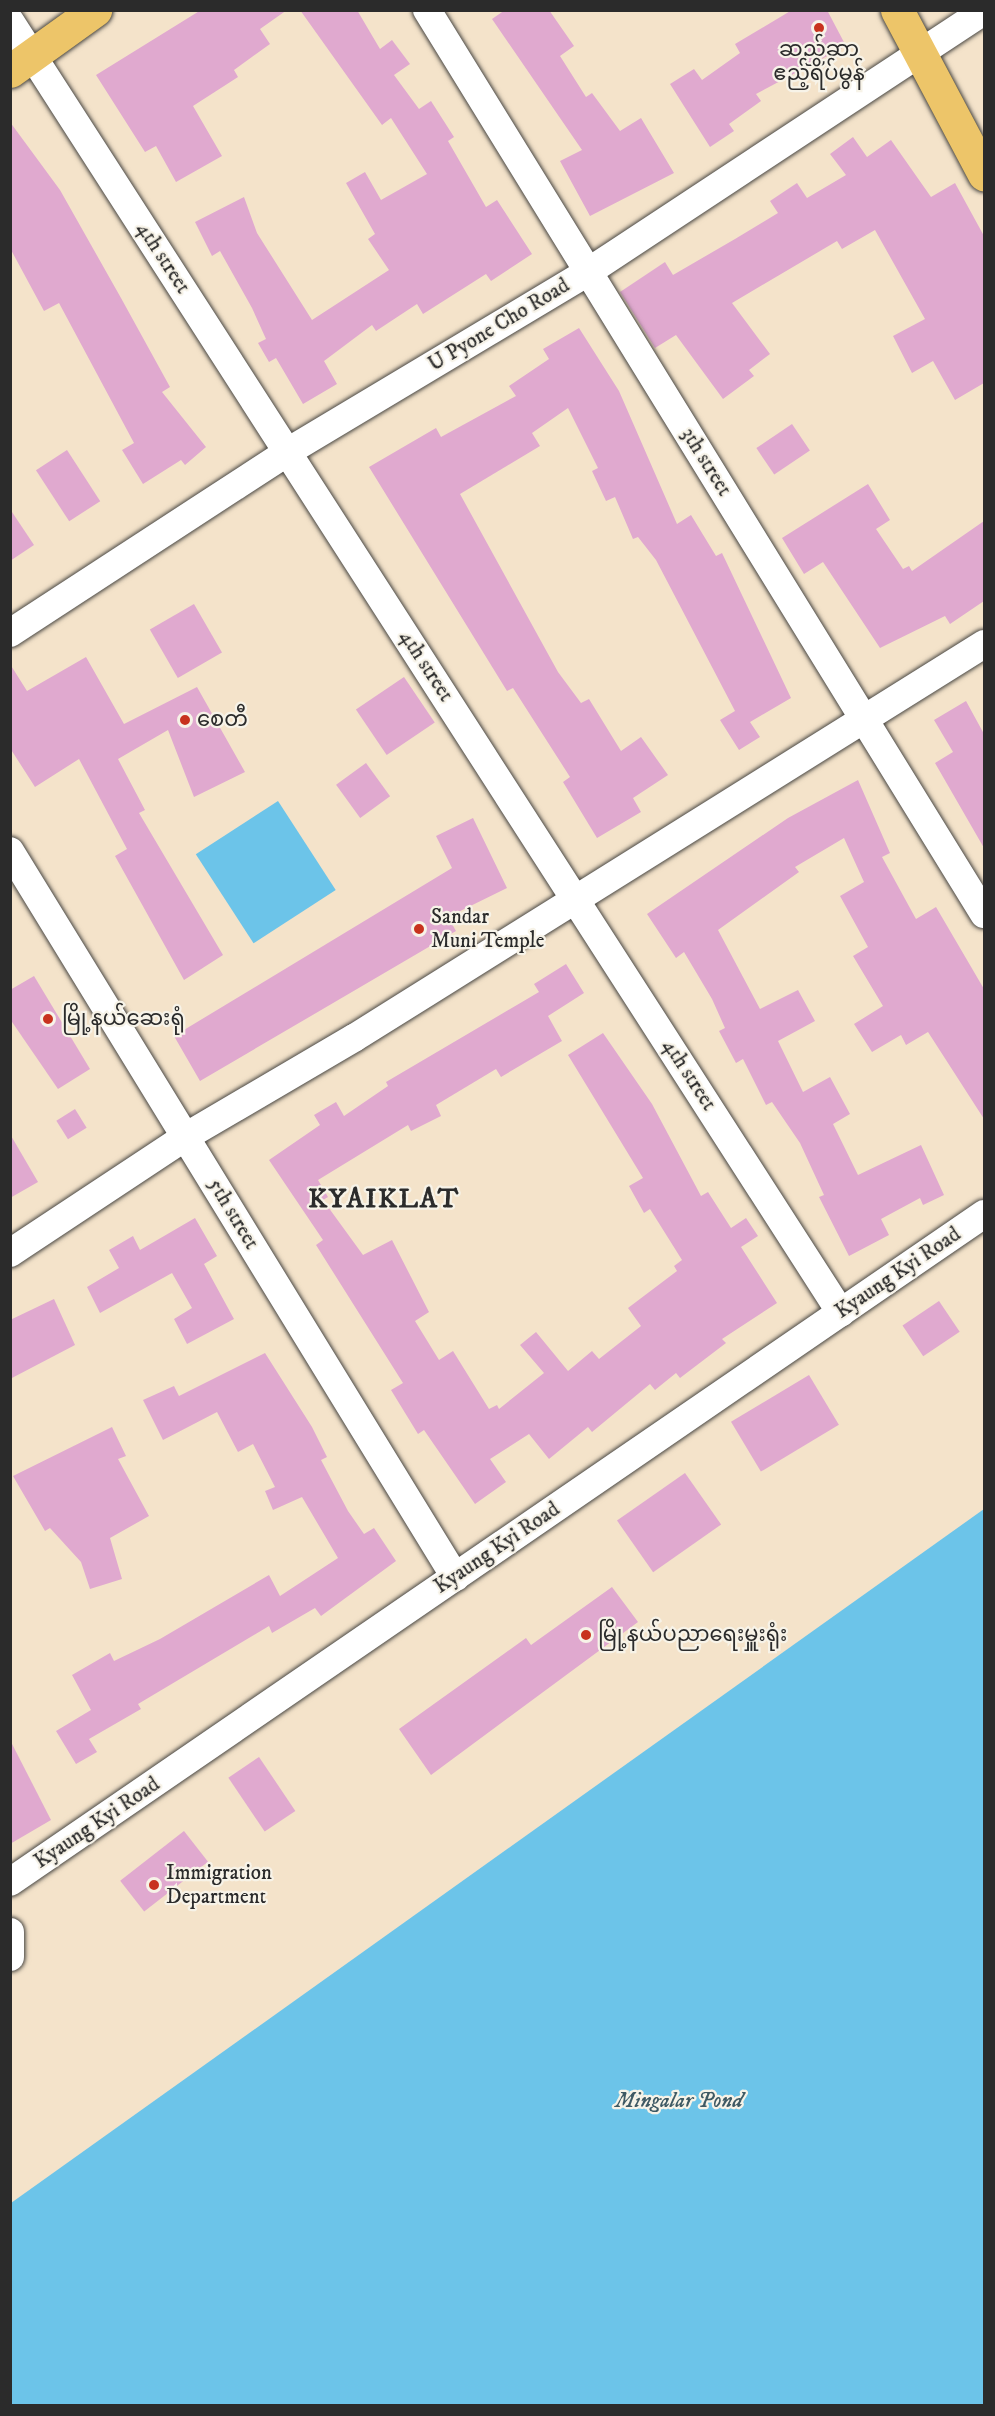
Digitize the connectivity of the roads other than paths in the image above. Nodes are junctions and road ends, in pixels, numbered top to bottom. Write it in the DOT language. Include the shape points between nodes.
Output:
graph roads {
  1 [pos="95,10"];
  2 [pos="427,10"];
  3 [pos="897,10"];
  4 [pos="984,11"];
  5 [pos="10,21"];
  6 [pos="920,54"];
  7 [pos="21,64"];
  8 [pos="984,174"];
  9 [pos="588,272"];
  10 [pos="289,451"];
  11 [pos="10,633"];
  12 [pos="984,644"];
  13 [pos="864,718"];
  14 [pos="10,851"];
  15 [pos="574,897"];
  16 [pos="984,914"];
  17 [pos="186,1137"];
  18 [pos="984,1214"];
  19 [pos="10,1253"];
  20 [pos="841,1313"];
  21 [pos="455,1577"];
  22 [pos="10,1882"];
  23 [pos="10,1932"];
  24 [pos="10,1957"];
  1 -- 7 [label="main road"];
  2 -- 9 [label="street, 3th street"];
  3 -- 6 [label="main road"];
  4 -- 6 [label="street, U Pyone Cho Road"];
  5 -- 7 [label="street, 4th street"];
  6 -- 8 [label="main road"];
  6 -- 9 [label="street, U Pyone Cho Road"];
  7 -- 10 [label="street, 4th street"];
  9 -- 10 [label="street, U Pyone Cho Road"];
  9 -- 13 [label="street, 3th street"];
  10 -- 11 [label="street, U Pyone Cho Road"];
  10 -- 15 [label="street, 4th street"];
  12 -- 13 [label="street"];
  13 -- 15 [label="street"];
  13 -- 16 [label="street, 3th street"];
  14 -- 17 [label="street, 5th street"];
  15 -- 17 [label="street" via="354,1038"];
  15 -- 20 [label="street, 4th street"];
  17 -- 19 [label="street"];
  17 -- 21 [label="street, 5th street"];
  18 -- 20 [label="street, Kyaung Kyi Road"];
  20 -- 21 [label="street, Kyaung Kyi Road"];
  21 -- 22 [label="street, Kyaung Kyi Road"];
  23 -- 24 [label="street"];
}
